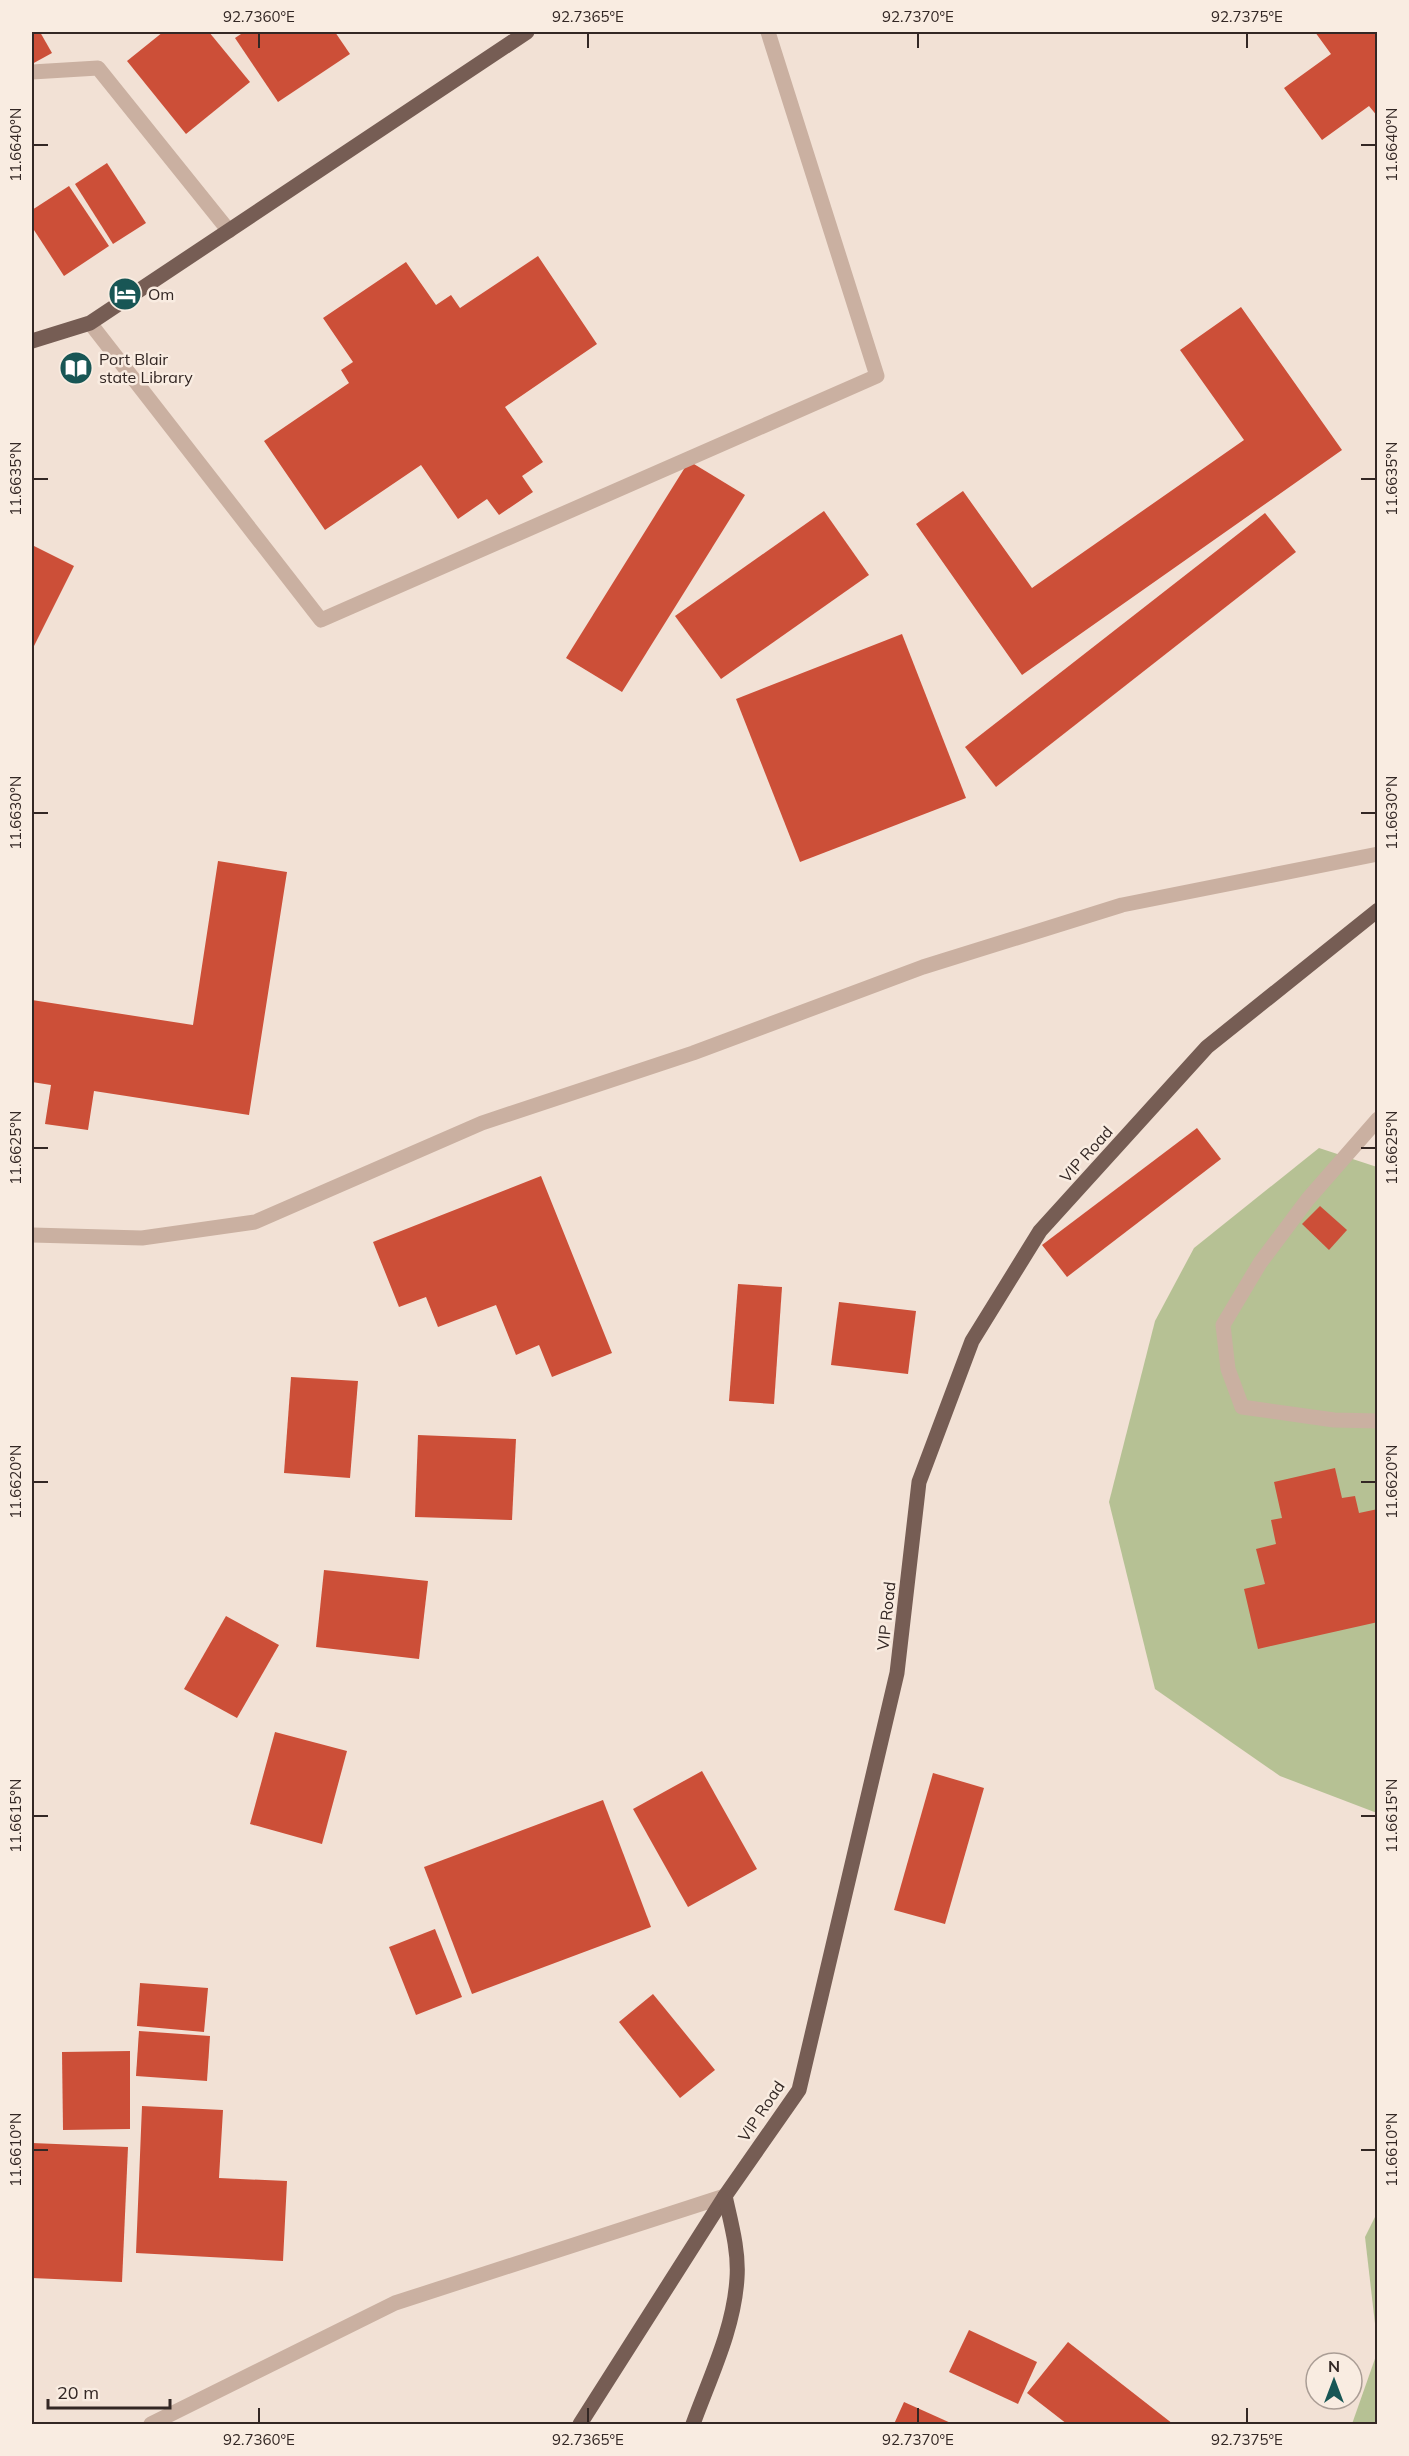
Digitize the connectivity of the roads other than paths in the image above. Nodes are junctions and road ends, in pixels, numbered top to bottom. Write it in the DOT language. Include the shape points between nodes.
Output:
graph roads {
  1 [pos="526,32"];
  2 [pos="768,32"];
  3 [pos="32,72"];
  4 [pos="229,231"];
  5 [pos="90,323"];
  6 [pos="32,341"];
  7 [pos="1377,854"];
  8 [pos="1377,910"];
  9 [pos="1377,1119"];
  10 [pos="32,1235"];
  11 [pos="1377,1421"];
  12 [pos="725,2196"];
  13 [pos="151,2424"];
  14 [pos="580,2424"];
  15 [pos="693,2424"];
  1 -- 4 [label="main road"];
  2 -- 5 [label="street" via="877,376 321,620"];
  3 -- 4 [label="street" via="98,68"];
  4 -- 5 [label="main road"];
  5 -- 6 [label="main road"];
  7 -- 10 [label="street" via="1122,905 923,966 693,1053 482,1123 255,1222 142,1238"];
  8 -- 12 [label="main road, VIP Road" via="1207,1047 1040,1231 972,1341 919,1482 897,1673 799,2090"];
  9 -- 11 [label="street" via="1308,1199 1260,1263 1223,1325 1228,1370 1242,1407 1334,1420"];
  12 -- 13 [label="street" via="395,2303"];
  12 -- 14 [label="main road, VIP Road"];
  12 -- 15 [label="main road" via="734,2236 737,2277 730,2323"];
}
